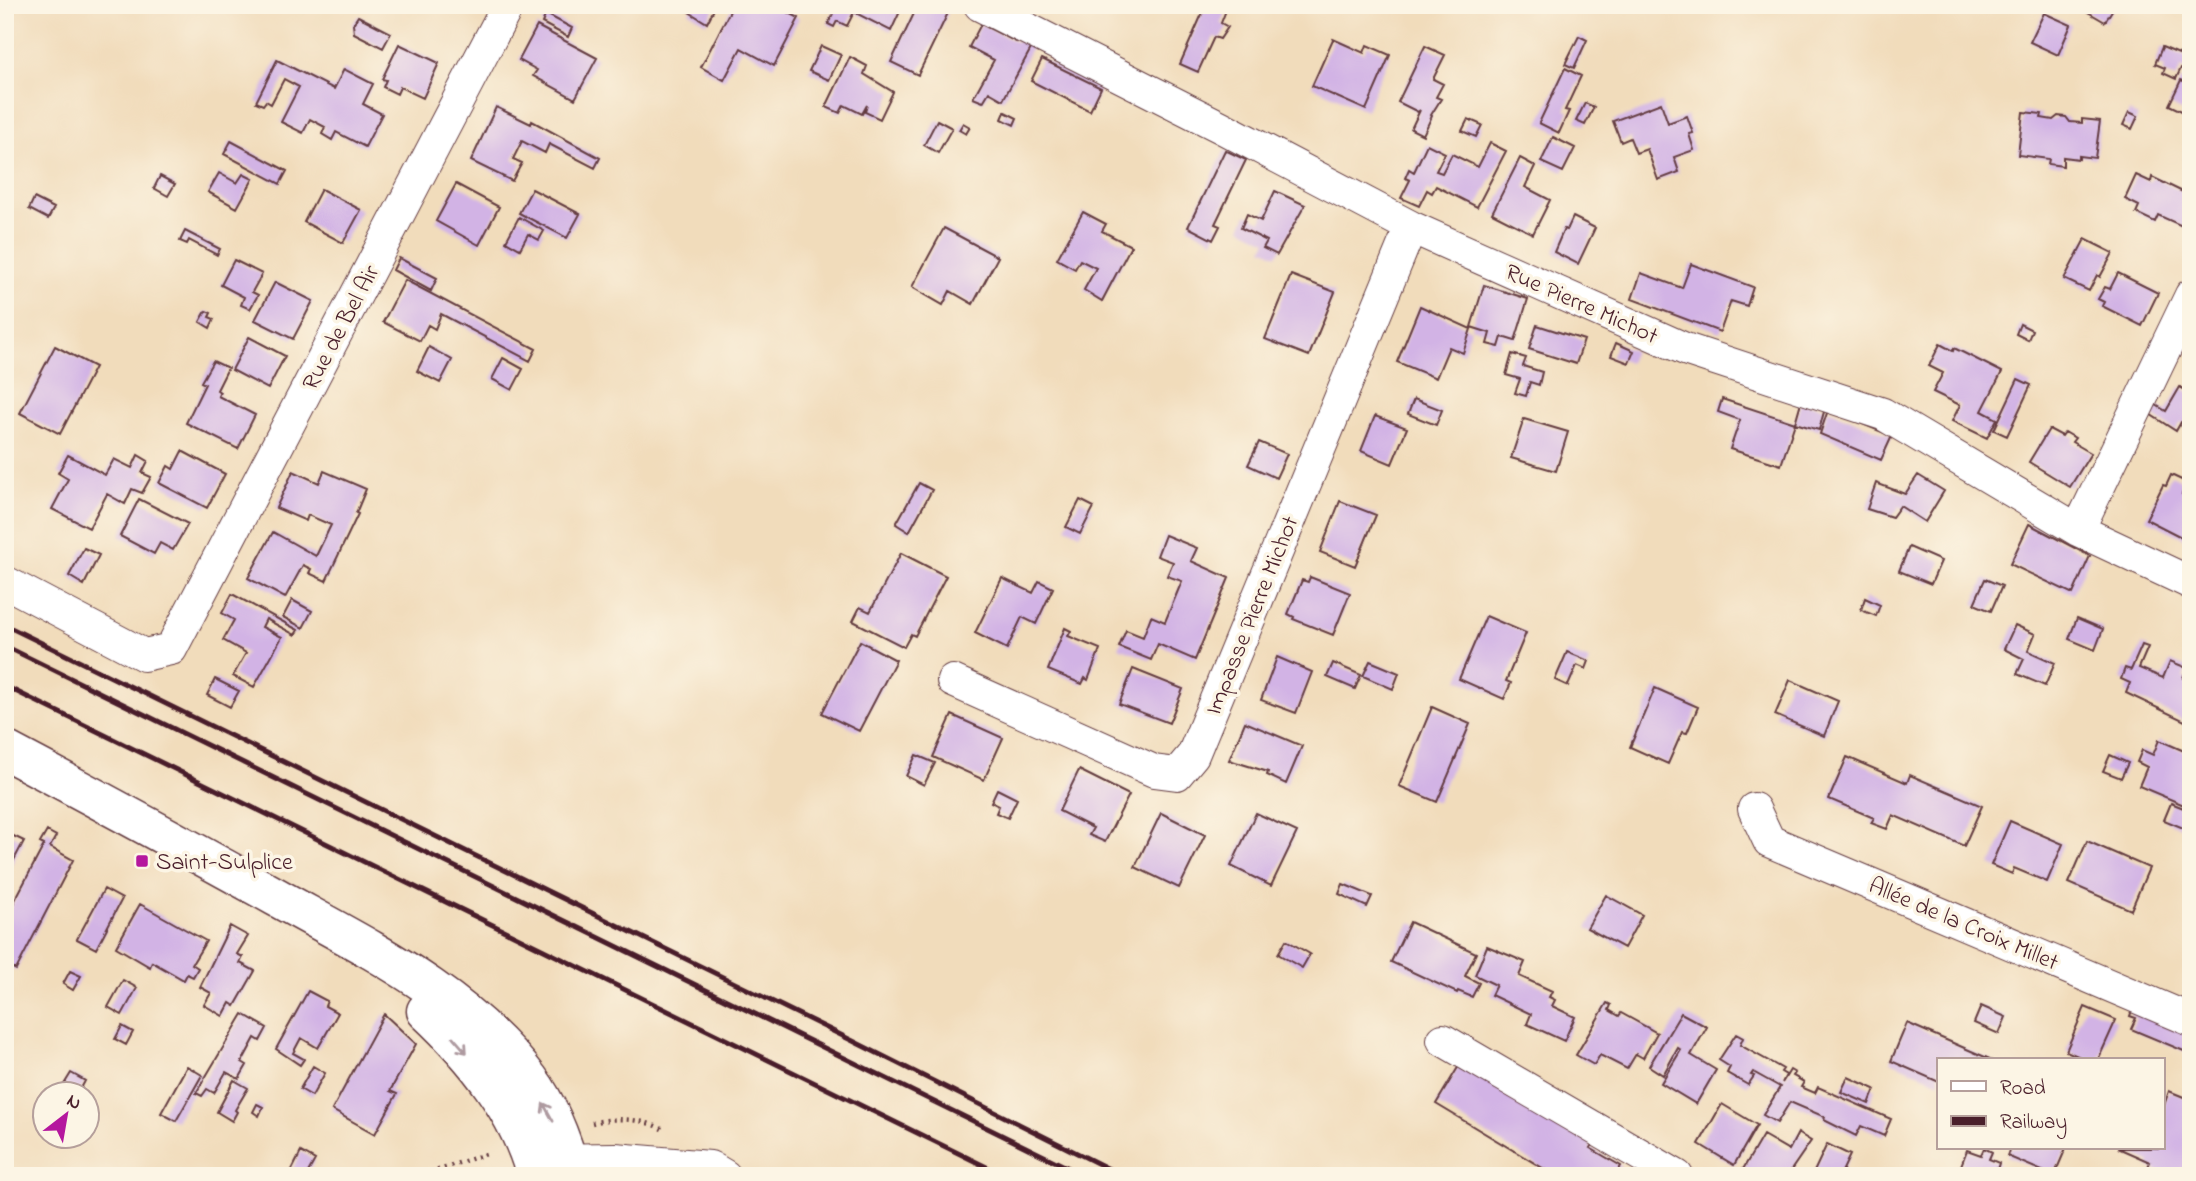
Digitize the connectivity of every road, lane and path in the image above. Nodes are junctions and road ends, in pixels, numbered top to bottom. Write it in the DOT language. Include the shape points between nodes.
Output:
graph roads {
  1 [pos="508,5"];
  2 [pos="979,5"];
  3 [pos="1411,227"];
  4 [pos="2191,295"];
  5 [pos="2078,530"];
  6 [pos="5,582"];
  7 [pos="2191,583"];
  8 [pos="953,681"];
  9 [pos="5,750"];
  10 [pos="5,772"];
  11 [pos="1754,809"];
  12 [pos="2191,1020"];
  13 [pos="1443,1040"];
  14 [pos="547,1163"];
  15 [pos="417,1176"];
  16 [pos="725,1176"];
  17 [pos="1677,1176"];
  1 -- 6 [label="street, Rue de Bel Air" via="172,649 144,655"];
  2 -- 3 [label="street, Rue Pierre Michot"];
  3 -- 5 [label="street, Rue Pierre Michot" via="1685,349 1884,414"];
  3 -- 8 [label="street, Impasse Pierre Michot" via="1193,755 1177,774 1154,771"];
  4 -- 5 [label="street"];
  5 -- 7 [label="street, Rue Pierre Michot"];
  14 -- 9 [label="main road, one-way" via="559,1133 530,1080 493,1038 451,1001 397,964"];
  10 -- 14 [label="main road, one-way" via="85,811 412,999 456,1039 488,1077"];
  11 -- 12 [label="street, Allée de la Croix Millet" via="1769,841"];
  13 -- 17 [label="street"];
  14 -- 15 [label="path" via="500,1150"];
  14 -- 16 [label="street" via="615,1159 710,1167"];
}
